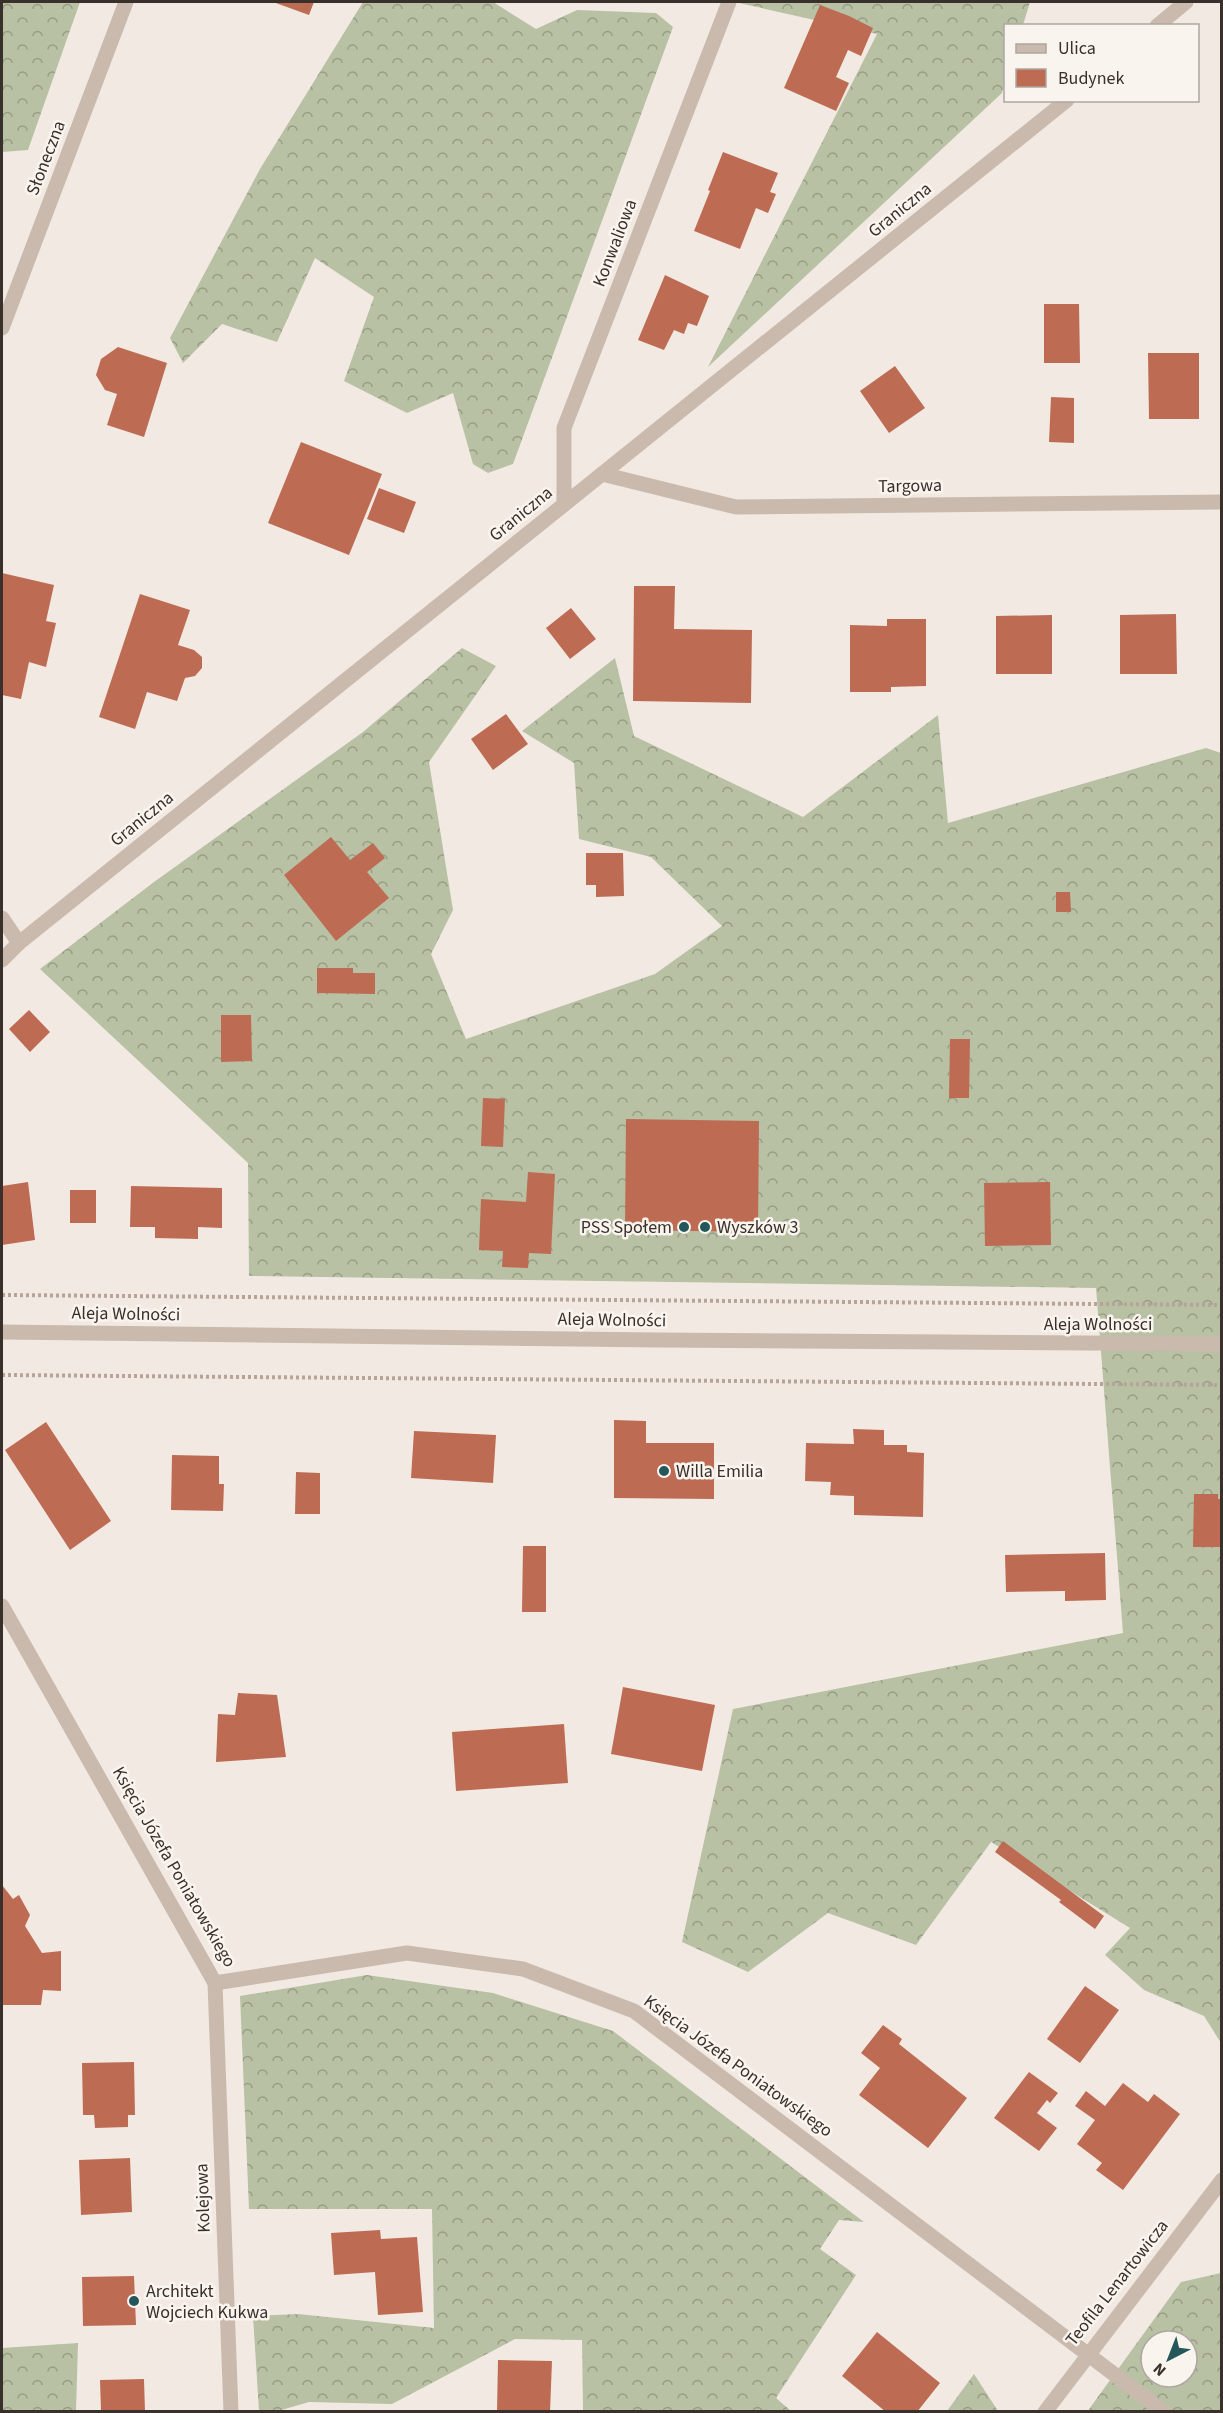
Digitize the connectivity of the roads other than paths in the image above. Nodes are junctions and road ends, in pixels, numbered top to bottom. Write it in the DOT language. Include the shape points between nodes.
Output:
graph roads {
  1 [pos="126,2"];
  2 [pos="729,2"];
  3 [pos="1186,2"];
  4 [pos="1159,24"];
  5 [pos="1065,102"];
  6 [pos="2,328"];
  7 [pos="602,474"];
  8 [pos="1221,502"];
  9 [pos="564,504"];
  10 [pos="2,918"];
  11 [pos="19,943"];
  12 [pos="2,960"];
  13 [pos="2,1332"];
  14 [pos="1221,1344"];
  15 [pos="2,1606"];
  16 [pos="215,1983"];
  17 [pos="1221,2180"];
  18 [pos="1088,2352"];
  19 [pos="231,2412"];
  20 [pos="1045,2412"];
  21 [pos="1164,2412"];
  1 -- 6 [label="street, Słoneczna"];
  2 -- 9 [label="street, Konwaliowa" via="564,428"];
  3 -- 4 [label="street"];
  5 -- 7 [label="street, Graniczna"];
  7 -- 8 [label="street, Targowa" via="736,507"];
  7 -- 9 [label="street, Graniczna"];
  9 -- 11 [label="street, Graniczna"];
  10 -- 11 [label="street"];
  11 -- 12 [label="street, Graniczna"];
  13 -- 14 [label="street, Aleja Wolności"];
  15 -- 16 [label="street, Księcia Józefa Poniatowskiego"];
  16 -- 18 [label="street, Księcia Józefa Poniatowskiego" via="407,1953 523,1969 634,2011"];
  16 -- 19 [label="street, Kolejowa"];
  17 -- 18 [label="street, Teofila Lenartowicza"];
  18 -- 20 [label="street, Teofila Lenartowicza"];
  18 -- 21 [label="street, Księcia Józefa Poniatowskiego"];
}
